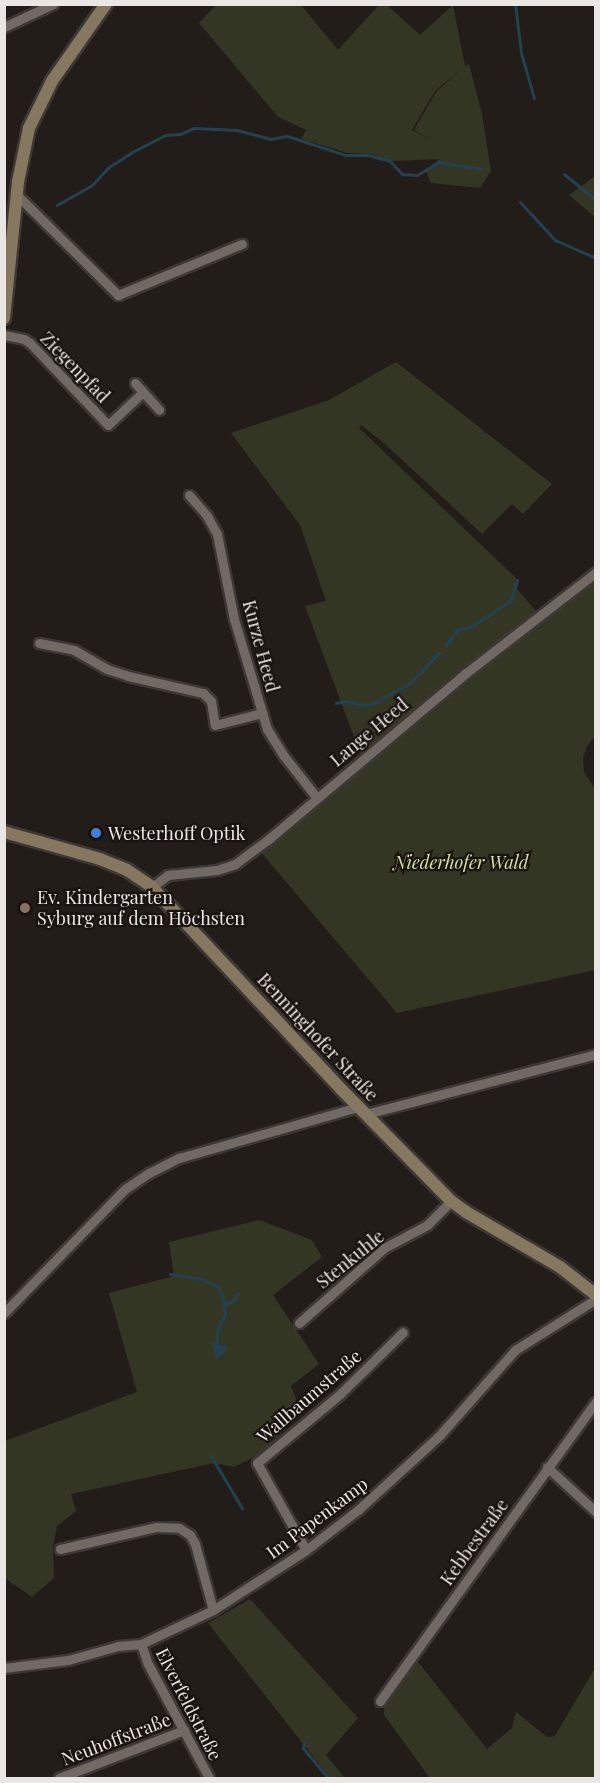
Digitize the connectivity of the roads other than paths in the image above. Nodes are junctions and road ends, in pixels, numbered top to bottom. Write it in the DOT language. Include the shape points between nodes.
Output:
graph roads {
  1 [pos="53,4"];
  2 [pos="106,4"];
  3 [pos="4,27"];
  4 [pos="16,194"];
  5 [pos="242,244"];
  6 [pos="4,318"];
  7 [pos="4,335"];
  8 [pos="135,382"];
  9 [pos="143,392"];
  10 [pos="159,410"];
  11 [pos="189,495"];
  12 [pos="596,573"];
  13 [pos="39,643"];
  14 [pos="262,713"];
  15 [pos="317,798"];
  16 [pos="4,831"];
  17 [pos="152,887"];
  18 [pos="596,1054"];
  19 [pos="362,1110"];
  20 [pos="451,1201"];
  21 [pos="596,1297"];
  22 [pos="4,1313"];
  23 [pos="299,1323"];
  24 [pos="403,1332"];
  25 [pos="596,1402"];
  26 [pos="547,1467"];
  27 [pos="596,1512"];
  28 [pos="60,1549"];
  29 [pos="306,1550"];
  30 [pos="213,1610"];
  31 [pos="141,1644"];
  32 [pos="4,1668"];
  33 [pos="380,1701"];
  34 [pos="184,1730"];
  35 [pos="61,1778"];
  36 [pos="209,1779"];
  1 -- 3 [label="street"];
  2 -- 4 [label="main road" via="74,46 33,118 22,152"];
  4 -- 5 [label="street" via="118,296"];
  4 -- 6 [label="main road"];
  7 -- 9 [label="street, Ziegenpfad" via="30,343 108,425"];
  8 -- 9 [label="street, Ziegenpfad"];
  9 -- 10 [label="street, Ziegenpfad"];
  11 -- 14 [label="street, Kurze Heed" via="217,534 234,620"];
  12 -- 15 [label="street, Lange Heed" via="466,673"];
  13 -- 14 [label="street" via="74,650 128,676 202,693 211,701 215,725"];
  14 -- 15 [label="street, Kurze Heed" via="284,756"];
  15 -- 17 [label="street, Lange Heed" via="235,864 217,870 168,875"];
  16 -- 17 [label="main road, Benninghofer Straße" via="108,862"];
  17 -- 19 [label="main road, Benninghofer Straße"];
  18 -- 19 [label="street"];
  19 -- 20 [label="main road, Benninghofer Straße"];
  19 -- 22 [label="street" via="179,1158 149,1173 125,1189"];
  20 -- 21 [label="main road, Benninghofer Straße" via="560,1267"];
  20 -- 23 [label="street, Stenkuhle" via="427,1225 384,1248"];
  21 -- 29 [label="street, Im Papenkamp" via="522,1345 439,1436 359,1509"];
  24 -- 29 [label="street, Wallbaumstraße" via="340,1394 256,1463"];
  25 -- 26 [label="street, Kebbestraße"];
  26 -- 27 [label="street"];
  26 -- 33 [label="street, Kebbestraße"];
  28 -- 30 [label="street" via="156,1527 179,1528 195,1544"];
  29 -- 30 [label="street, Im Papenkamp"];
  30 -- 31 [label="street, Im Papenkamp"];
  31 -- 32 [label="street, Im Papenkamp" via="124,1644 68,1660"];
  31 -- 34 [label="street, Elverfeldstraße"];
  34 -- 35 [label="street, Neuhoffstraße"];
  34 -- 36 [label="street, Elverfeldstraße"];
}
